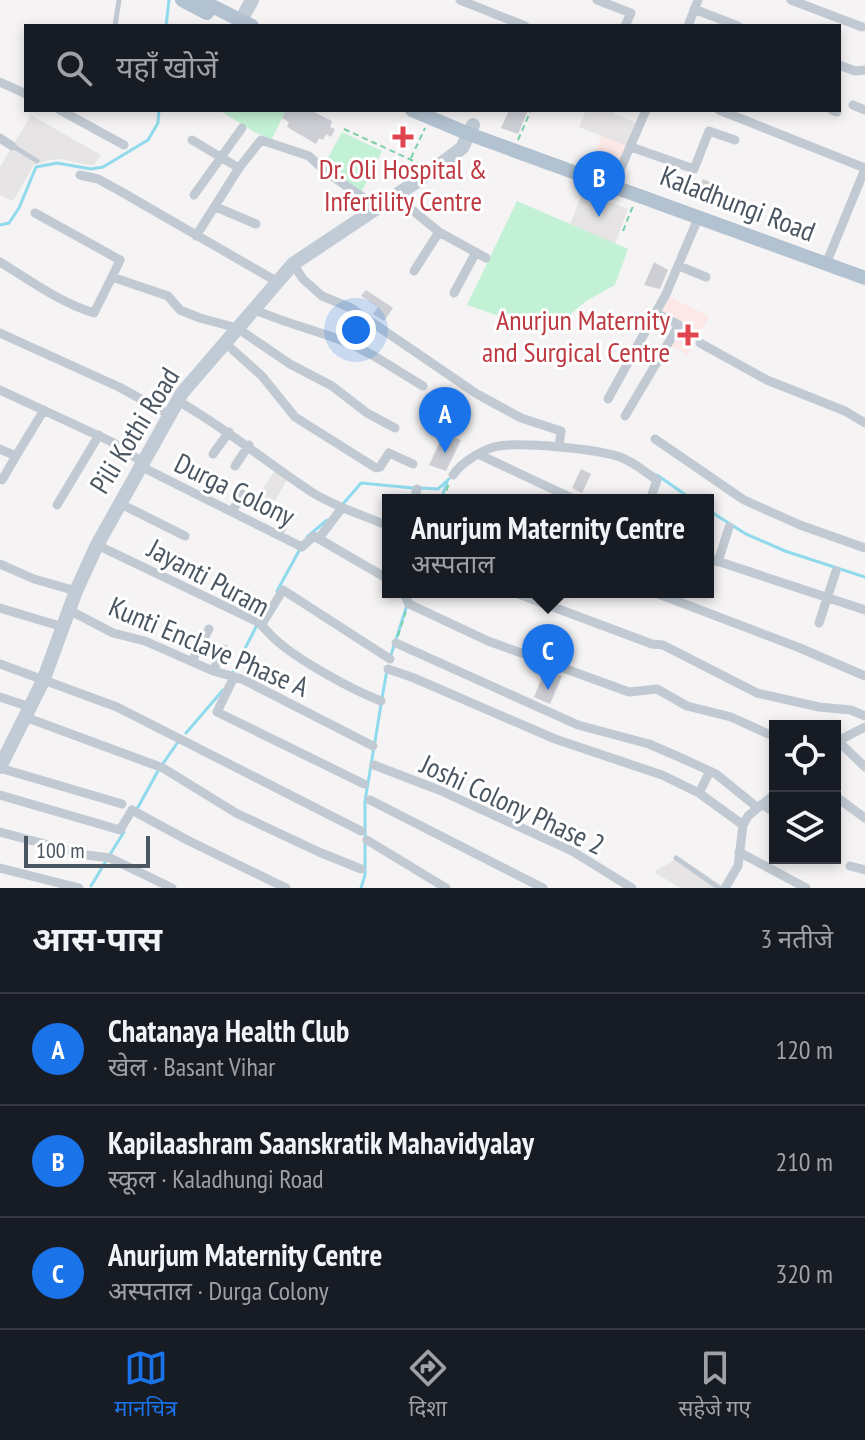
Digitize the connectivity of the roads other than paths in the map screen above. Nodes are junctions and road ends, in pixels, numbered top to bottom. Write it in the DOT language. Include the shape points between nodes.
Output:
graph roads {
  1 [pos="119,0"];
  2 [pos="182,0"];
  3 [pos="200,0"];
  4 [pos="252,0"];
  5 [pos="460,0"];
  6 [pos="597,0"];
  7 [pos="791,0"];
  8 [pos="696,4"];
  9 [pos="115,24"];
  10 [pos="239,24"];
  11 [pos="239,24"];
  12 [pos="241,24"];
  13 [pos="520,24"];
  14 [pos="626,24"];
  15 [pos="689,24"];
  16 [pos="734,24"];
  17 [pos="862,27"];
  18 [pos="841,66"];
  19 [pos="865,70"];
  20 [pos="0,82"];
  21 [pos="24,93"];
  22 [pos="853,105"];
  23 [pos="865,110"];
  24 [pos="64,112"];
  25 [pos="645,112"];
  26 [pos="724,112"];
  27 [pos="433,114"];
  28 [pos="242,128"];
  29 [pos="471,130"];
  30 [pos="0,138"];
  31 [pos="192,140"];
  32 [pos="735,140"];
  33 [pos="124,145"];
  34 [pos="12,146"];
  35 [pos="631,147"];
  36 [pos="220,157"];
  37 [pos="37,161"];
  38 [pos="239,168"];
  39 [pos="865,169"];
  40 [pos="80,175"];
  41 [pos="616,180"];
  42 [pos="194,195"];
  43 [pos="394,195"];
  44 [pos="216,207"];
  45 [pos="377,207"];
  46 [pos="35,213"];
  47 [pos="705,215"];
  48 [pos="256,224"];
  49 [pos="439,232"];
  50 [pos="196,236"];
  51 [pos="476,252"];
  52 [pos="486,258"];
  53 [pos="828,261"];
  54 [pos="0,262"];
  55 [pos="293,264"];
  56 [pos="679,266"];
  57 [pos="865,269"];
  58 [pos="414,271"];
  59 [pos="112,277"];
  60 [pos="706,277"];
  61 [pos="865,278"];
  62 [pos="276,281"];
  63 [pos="454,293"];
  64 [pos="253,309"];
  65 [pos="656,313"];
  66 [pos="237,328"];
  67 [pos="0,333"];
  68 [pos="225,343"];
  69 [pos="700,343"];
  70 [pos="423,386"];
  71 [pos="0,390"];
  72 [pos="608,399"];
  73 [pos="178,401"];
  74 [pos="44,410"];
  75 [pos="170,415"];
  76 [pos="625,416"];
  77 [pos="865,423"];
  78 [pos="395,428"];
  79 [pos="229,432"];
  80 [pos="99,435"];
  81 [pos="655,439"];
  82 [pos="249,445"];
  83 [pos="559,447"];
  84 [pos="0,449"];
  85 [pos="213,454"];
  86 [pos="480,455"];
  87 [pos="16,456"];
  88 [pos="413,464"];
  89 [pos="143,465"];
  90 [pos="235,466"];
  91 [pos="453,475"];
  92 [pos="2,480"];
  93 [pos="417,489"];
  94 [pos="242,494"];
  95 [pos="416,494"];
  96 [pos="563,494"];
  97 [pos="652,494"];
  98 [pos="119,503"];
  99 [pos="57,505"];
  100 [pos="342,508"];
  101 [pos="232,512"];
  102 [pos="287,518"];
  103 [pos="382,521"];
  104 [pos="729,527"];
  105 [pos="278,535"];
  106 [pos="185,536"];
  107 [pos="319,538"];
  108 [pos="97,545"];
  109 [pos="865,548"];
  110 [pos="714,558"];
  111 [pos="714,560"];
  112 [pos="0,564"];
  113 [pos="836,571"];
  114 [pos="382,575"];
  115 [pos="76,591"];
  116 [pos="827,597"];
  117 [pos="406,598"];
  118 [pos="529,598"];
  119 [pos="669,598"];
  120 [pos="0,608"];
  121 [pos="69,610"];
  122 [pos="865,610"];
  123 [pos="819,623"];
  124 [pos="262,624"];
  125 [pos="63,627"];
  126 [pos="209,629"];
  127 [pos="396,643"];
  128 [pos="224,649"];
  129 [pos="192,661"];
  130 [pos="0,664"];
  131 [pos="213,671"];
  132 [pos="865,676"];
  133 [pos="234,677"];
  134 [pos="43,681"];
  135 [pos="0,697"];
  136 [pos="381,701"];
  137 [pos="27,712"];
  138 [pos="865,716"];
  139 [pos="865,727"];
  140 [pos="769,734"];
  141 [pos="841,739"];
  142 [pos="6,742"];
  143 [pos="373,746"];
  144 [pos="841,746"];
  145 [pos="374,765"];
  146 [pos="865,767"];
  147 [pos="0,768"];
  148 [pos="710,771"];
  149 [pos="364,784"];
  150 [pos="699,793"];
  151 [pos="0,795"];
  152 [pos="769,799"];
  153 [pos="370,800"];
  154 [pos="841,800"];
  155 [pos="122,804"];
  156 [pos="760,806"];
  157 [pos="769,810"];
  158 [pos="865,818"];
  159 [pos="743,825"];
  160 [pos="0,832"];
  161 [pos="739,852"];
  162 [pos="676,858"];
  163 [pos="850,866"];
  164 [pos="0,868"];
  165 [pos="361,869"];
  166 [pos="865,870"];
  167 [pos="79,888"];
  168 [pos="172,888"];
  169 [pos="286,888"];
  170 [pos="446,888"];
  171 [pos="543,888"];
  172 [pos="632,888"];
  173 [pos="722,888"];
  174 [pos="806,888"];
  1 -- 9 [label="lane"];
  2 -- 10 [label="main road"];
  3 -- 11 [label="main road"];
  4 -- 12 [label="street"];
  5 -- 13 [label="street"];
  6 -- 14 [label="street" via="631,13"];
  7 -- 17 [label="street"];
  8 -- 15 [label="street"];
  8 -- 16 [label="street"];
  18 -- 19 [label="street"];
  20 -- 21 [label="street"];
  22 -- 23 [label="street"];
  24 -- 33 [label="street"];
  25 -- 35 [label="street"];
  26 -- 39 [label="street"];
  27 -- 29 [label="main road, Kaladhungi Road"];
  28 -- 36 [label="street"];
  29 -- 41 [label="main road, Kaladhungi Road"];
  29 -- 41 [label="main road, Kaladhungi Road" via="518,141"];
  29 -- 43 [label="street, Pili Kothi Road" via="462,148"];
  30 -- 34 [label="street"];
  31 -- 36 [label="street"];
  32 -- 35 [label="street" via="709,131 694,169"];
  34 -- 37 [label="lane"];
  35 -- 41 [label="street"];
  36 -- 38 [label="street"];
  36 -- 42 [label="street"];
  38 -- 44 [label="street"];
  38 -- 45 [label="street" via="261,140 309,156"];
  39 -- 53 [label="street"];
  40 -- 50 [label="street" via="98,179"];
  41 -- 47 [label="main road, Kaladhungi Road"];
  41 -- 47 [label="main road, Kaladhungi Road" via="638,193"];
  43 -- 45 [label="street, Pili Kothi Road"];
  43 -- 49 [label="street"];
  44 -- 48 [label="street"];
  44 -- 50 [label="street"];
  45 -- 55 [label="street, Pili Kothi Road"];
  46 -- 59 [label="street" via="120,260"];
  47 -- 53 [label="main road, Kaladhungi Road"];
  47 -- 56 [label="street"];
  49 -- 51 [label="street"];
  49 -- 58 [label="street"];
  50 -- 62 [label="street"];
  51 -- 52 [label="street"];
  51 -- 63 [label="street"];
  53 -- 57 [label="main road, Kaladhungi Road"];
  53 -- 61 [label="main road, Kaladhungi Road"];
  54 -- 59 [label="street" via="50,294 94,313"];
  55 -- 62 [label="street, Pili Kothi Road"];
  55 -- 83 [label="street" via="322,296 351,308 477,394 521,418 561,431"];
  56 -- 60 [label="street"];
  56 -- 65 [label="street"];
  59 -- 66 [label="street" via="168,296 180,310"];
  62 -- 64 [label="street, Pili Kothi Road"];
  64 -- 66 [label="street, Pili Kothi Road"];
  64 -- 70 [label="street" via="363,350"];
  65 -- 72 [label="street"];
  65 -- 76 [label="street" via="679,325"];
  66 -- 68 [label="street, Pili Kothi Road"];
  66 -- 78 [label="street"];
  67 -- 75 [label="street"];
  68 -- 73 [label="street, Pili Kothi Road"];
  68 -- 88 [label="street" via="262,376 295,417 334,443 376,468 389,453"];
  69 -- 77 [label="street" via="767,380"];
  71 -- 74 [label="street, Durga Colony"];
  73 -- 75 [label="street, Pili Kothi Road"];
  73 -- 79 [label="street"];
  74 -- 80 [label="street, Durga Colony"];
  74 -- 87 [label="street"];
  75 -- 89 [label="street, Pili Kothi Road"];
  79 -- 82 [label="street"];
  79 -- 85 [label="street"];
  80 -- 89 [label="street, Durga Colony"];
  80 -- 99 [label="street"];
  81 -- 109 [label="street" via="744,500"];
  82 -- 90 [label="street"];
  82 -- 100 [label="street"];
  83 -- 86 [label="street" via="495,447"];
  83 -- 97 [label="street" via="633,463 657,480"];
  84 -- 87 [label="street"];
  86 -- 91 [label="street"];
  86 -- 96 [label="street"];
  87 -- 92 [label="street"];
  89 -- 98 [label="street, Pili Kothi Road"];
  89 -- 101 [label="street, Durga Colony"];
  93 -- 95 [label="street"];
  94 -- 101 [label="street"];
  98 -- 106 [label="street"];
  98 -- 108 [label="street, Pili Kothi Road"];
  100 -- 103 [label="street"];
  100 -- 107 [label="street"];
  101 -- 105 [label="street, Durga Colony"];
  102 -- 105 [label="street"];
  104 -- 110 [label="street"];
  105 -- 107 [label="street, Durga Colony" via="302,547 312,536"];
  107 -- 114 [label="street, Durga Colony"];
  108 -- 115 [label="street, Pili Kothi Road"];
  108 -- 124 [label="street, Jayanti Puram"];
  111 -- 116 [label="street"];
  112 -- 115 [label="street"];
  113 -- 116 [label="street"];
  115 -- 121 [label="street, Pili Kothi Road"];
  116 -- 122 [label="street"];
  116 -- 123 [label="street"];
  117 -- 140 [label="street" via="488,641 629,692 657,689 687,706"];
  118 -- 138 [label="street" via="663,645 757,693"];
  119 -- 132 [label="street"];
  120 -- 125 [label="street"];
  121 -- 125 [label="street, Pili Kothi Road"];
  121 -- 129 [label="street, Kunti Enclave Phase A" via="113,633"];
  124 -- 136 [label="street, Jayanti Puram" via="294,653"];
  124 -- 150 [label="street" via="283,590 414,678"];
  125 -- 134 [label="street, Pili Kothi Road"];
  126 -- 129 [label="street"];
  127 -- 148 [label="street" via="578,725 649,744"];
  128 -- 131 [label="street"];
  129 -- 131 [label="street, Kunti Enclave Phase A"];
  130 -- 134 [label="street"];
  131 -- 133 [label="street, Kunti Enclave Phase A"];
  133 -- 143 [label="street, Kunti Enclave Phase A"];
  133 -- 149 [label="street" via="217,712"];
  134 -- 137 [label="street, Pili Kothi Road"];
  134 -- 170 [label="street" via="117,707 364,836"];
  135 -- 137 [label="street"];
  137 -- 142 [label="street, Pili Kothi Road"];
  137 -- 165 [label="street" via="163,768 236,813"];
  139 -- 141 [label="street"];
  142 -- 147 [label="street, Pili Kothi Road"];
  144 -- 146 [label="street"];
  145 -- 172 [label="street, Joshi Colony Phase 2" via="572,851"];
  147 -- 155 [label="street"];
  148 -- 150 [label="street"];
  148 -- 156 [label="street"];
  150 -- 159 [label="street"];
  151 -- 169 [label="street" via="120,830 132,810"];
  152 -- 156 [label="street"];
  153 -- 171 [label="street"];
  154 -- 158 [label="street"];
  156 -- 157 [label="street"];
  156 -- 159 [label="street"];
  159 -- 161 [label="street"];
  160 -- 168 [label="street" via="110,858"];
  161 -- 173 [label="street" via="738,866"];
  161 -- 174 [label="street"];
  162 -- 173 [label="lane"];
  163 -- 166 [label="street"];
  164 -- 167 [label="street"];
}
